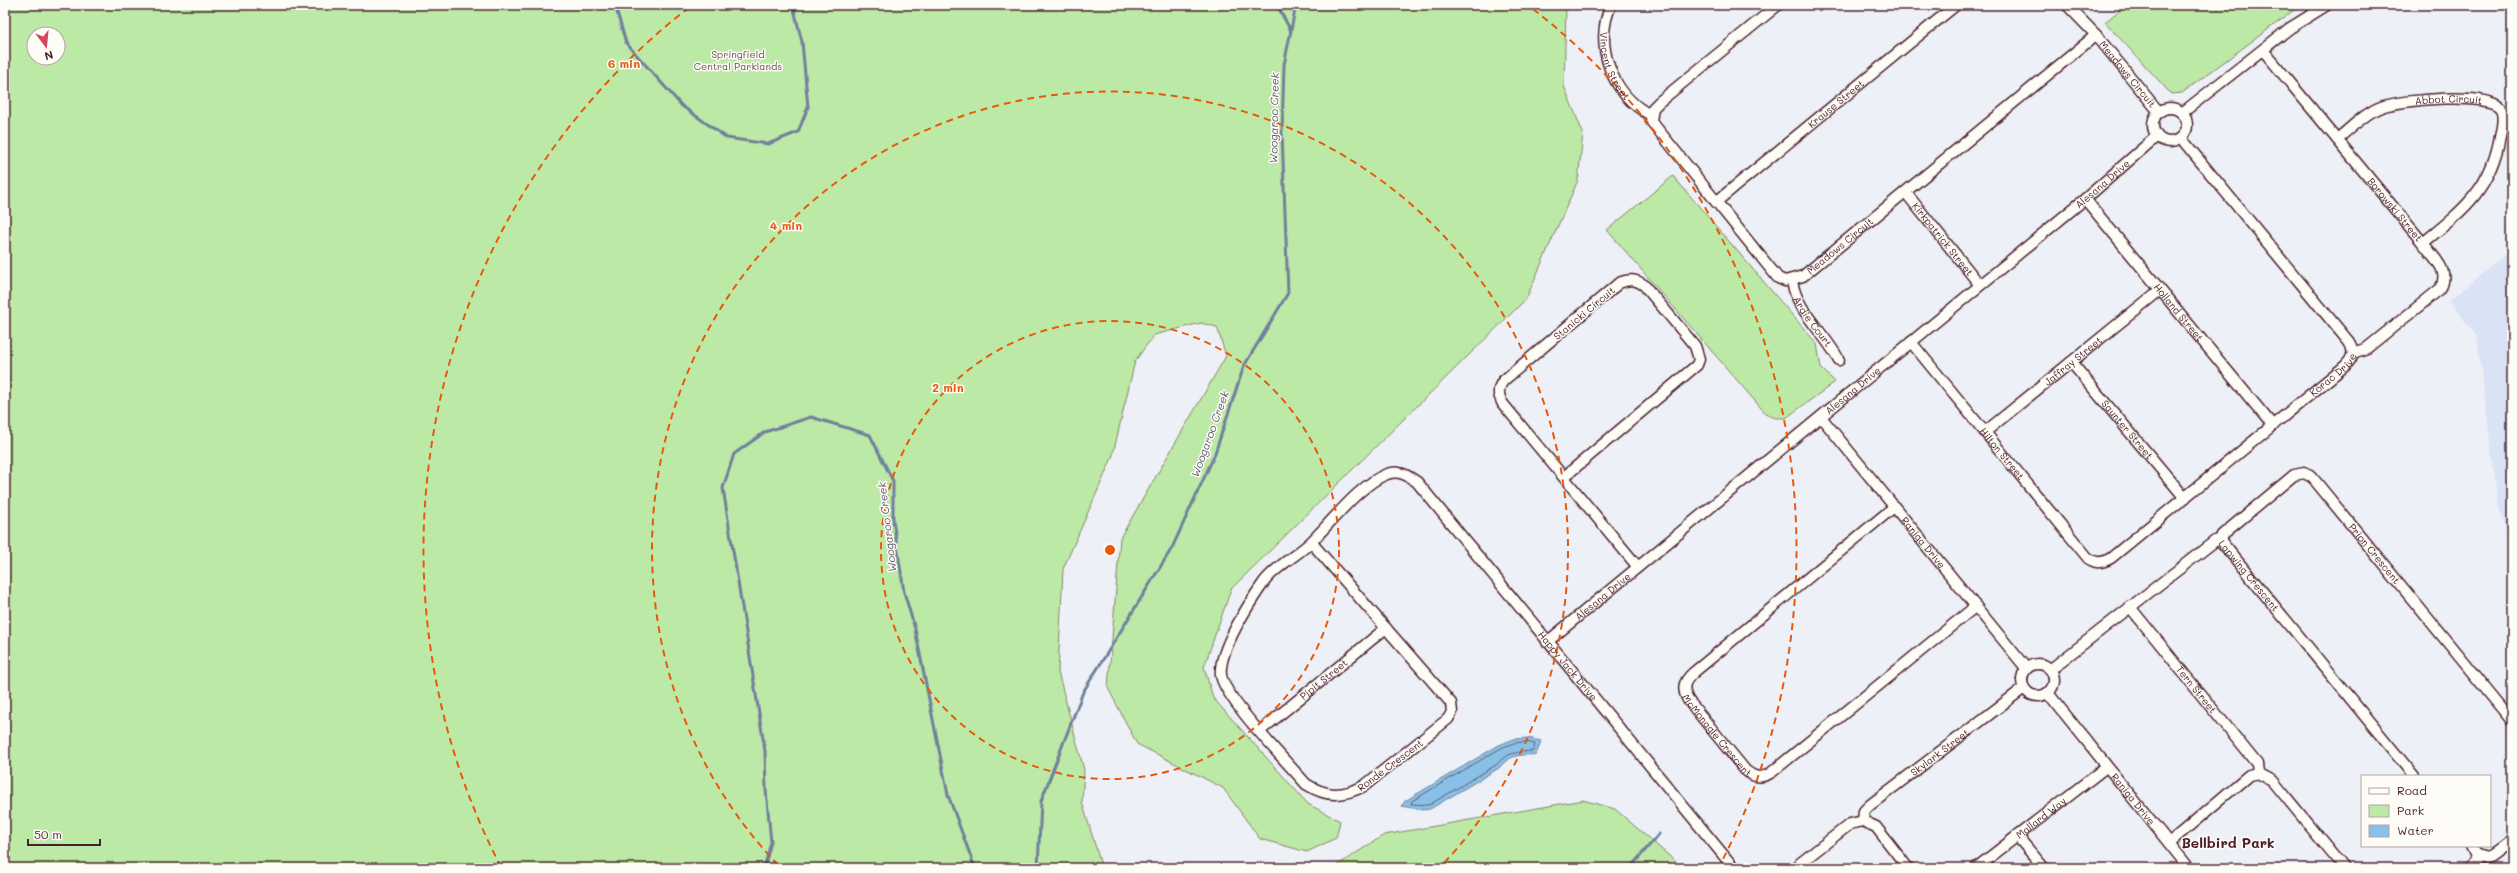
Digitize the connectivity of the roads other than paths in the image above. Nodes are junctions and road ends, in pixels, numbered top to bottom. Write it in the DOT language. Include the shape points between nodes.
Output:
graph roads {
  1 [pos="1611,5"];
  2 [pos="1778,5"];
  3 [pos="1956,5"];
  4 [pos="2067,5"];
  5 [pos="2327,5"];
  6 [pos="2096,36"];
  7 [pos="2263,50"];
  8 [pos="2159,112"];
  9 [pos="2182,113"];
  10 [pos="1652,115"];
  11 [pos="2157,136"];
  12 [pos="2181,138"];
  13 [pos="2337,139"];
  14 [pos="1906,193"];
  15 [pos="2085,199"];
  16 [pos="1716,202"];
  17 [pos="2423,243"];
  18 [pos="1792,281"];
  19 [pos="1980,286"];
  20 [pos="2160,290"];
  21 [pos="1911,342"];
  22 [pos="2353,353"];
  23 [pos="1839,360"];
  24 [pos="2071,362"];
  25 [pos="1821,417"];
  26 [pos="2273,426"];
  27 [pos="1984,432"];
  28 [pos="1396,472"];
  29 [pos="1564,477"];
  30 [pos="2185,498"];
  31 [pos="1894,507"];
  32 [pos="2220,540"];
  33 [pos="1311,542"];
  34 [pos="2094,562"];
  35 [pos="1638,567"];
  36 [pos="1976,606"];
  37 [pos="2130,607"];
  38 [pos="1386,628"];
  39 [pos="1547,642"];
  40 [pos="2026,668"];
  41 [pos="2051,669"];
  42 [pos="2024,688"];
  43 [pos="2048,693"];
  44 [pos="2512,721"];
  45 [pos="1260,731"];
  46 [pos="2106,767"];
  47 [pos="2258,773"];
  48 [pos="2413,775"];
  49 [pos="1863,821"];
  50 [pos="2017,836"];
  51 [pos="2512,840"];
  52 [pos="2169,843"];
  53 [pos="2472,847"];
  54 [pos="2477,855"];
  55 [pos="1734,868"];
  56 [pos="1794,868"];
  57 [pos="1908,868"];
  58 [pos="1976,868"];
  59 [pos="2044,868"];
  60 [pos="2189,868"];
  61 [pos="2344,868"];
  62 [pos="2469,868"];
  1 -- 10 [label="street, Vincent Street" via="1602,40 1608,64 1619,84 1640,109"];
  2 -- 10 [label="street" via="1659,102 1653,108"];
  3 -- 16 [label="street, Krause Street"];
  4 -- 6 [label="street, Meadows Circuit"];
  5 -- 7 [label="street" via="2290,28"];
  6 -- 8 [label="street, Meadows Circuit"];
  6 -- 14 [label="street, Meadows Circuit"];
  7 -- 9 [label="street"];
  7 -- 13 [label="street, Borowski Street"];
  8 -- 9 [label="street" via="2173,109"];
  8 -- 11 [label="street" via="2154,121"];
  9 -- 12 [label="street" via="2187,123"];
  10 -- 16 [label="street" via="1655,128"];
  11 -- 12 [label="street" via="2166,142"];
  11 -- 15 [label="street, Alesana Drive"];
  12 -- 22 [label="street, Korac Drive" via="2349,342"];
  13 -- 17 [label="street, Borowski Street"];
  13 -- 17 [label="street, Abbot Circuit" via="2376,109 2390,105 2461,97 2495,103 2501,110 2503,118 2497,155 2487,179 2466,208"];
  14 -- 18 [label="street, Meadows Circuit" via="1803,276"];
  14 -- 19 [label="street, Kirkpatrick Street"];
  15 -- 19 [label="street, Alesana Drive"];
  15 -- 20 [label="street, Holland Street"];
  16 -- 18 [label="street" via="1778,278"];
  17 -- 22 [label="street, Borowski Street" via="2444,272 2445,282 2440,289 2367,348"];
  18 -- 23 [label="street, Ardie Court" via="1798,303 1830,344"];
  19 -- 21 [label="street, Alesana Drive"];
  20 -- 24 [label="street, Jaffray Street"];
  20 -- 26 [label="street, Holland Street"];
  21 -- 25 [label="street, Alesana Drive"];
  21 -- 27 [label="street, Hilton Street"];
  22 -- 26 [label="street, Korac Drive" via="2345,366"];
  24 -- 27 [label="street, Jaffray Street"];
  24 -- 30 [label="street, Saunter Street"];
  25 -- 31 [label="street, Raniga Drive"];
  25 -- 35 [label="street, Alesana Drive"];
  26 -- 30 [label="street, Korac Drive"];
  27 -- 34 [label="street, Hilton Street"];
  28 -- 33 [label="street, Ronde Crescent" via="1378,479 1336,514"];
  28 -- 39 [label="street, Happy Jack Drive" via="1405,474 1417,482"];
  29 -- 29 [label="street, Stanicki Circuit" via="1503,404 1498,393 1499,386 1619,283 1632,279 1638,281 1695,346 1699,360 1697,365"];
  29 -- 35 [label="street, Stanicki Circuit"];
  30 -- 34 [label="street, Korac Drive" via="2111,558 2102,563"];
  31 -- 36 [label="street, Raniga Drive"];
  31 -- 36 [label="street, McMonagle Crescent" via="1684,682 1688,700 1745,770 1756,777 1769,775"];
  32 -- 37 [label="street, Lapwing Crescent" via="2215,541"];
  32 -- 44 [label="street, Prion Crescent" via="2222,535 2294,475 2304,473 2312,477"];
  32 -- 48 [label="street, Lapwing Crescent"];
  33 -- 38 [label="street, Ronde Crescent"];
  33 -- 45 [label="street, Ronde Crescent" via="1265,581 1229,641 1222,664 1221,674 1230,696"];
  35 -- 39 [label="street, Alesana Drive"];
  36 -- 40 [label="street, Raniga Drive"];
  37 -- 41 [label="street, Lapwing Crescent"];
  37 -- 47 [label="street, Tern Street" via="2257,764"];
  38 -- 45 [label="street, Pipit Street"];
  38 -- 45 [label="street, Ronde Crescent" via="1451,703 1452,712 1448,720 1364,786 1350,794 1336,796 1318,792 1306,784"];
  39 -- 55 [label="street, Happy Jack Drive"];
  40 -- 41 [label="street" via="2041,663"];
  40 -- 42 [label="street" via="2022,678"];
  41 -- 43 [label="street" via="2054,673 2054,684"];
  42 -- 43 [label="street" via="2037,696"];
  42 -- 49 [label="street, Skylark Street" via="1870,805 1864,811"];
  43 -- 46 [label="street, Raniga Drive"];
  46 -- 50 [label="street, Mallard Way"];
  46 -- 52 [label="street, Raniga Drive"];
  47 -- 52 [label="street" via="2249,775"];
  47 -- 61 [label="street" via="2273,781"];
  49 -- 56 [label="street" via="1850,824"];
  49 -- 57 [label="street" via="1876,827"];
  50 -- 58 [label="street, Mallard Way"];
  50 -- 59 [label="street"];
  51 -- 54 [label="street" via="2491,856 2486,858"];
  52 -- 60 [label="street, Raniga Drive"];
  53 -- 54 [label="street"];
  54 -- 62 [label="street" via="2477,859"];
}
